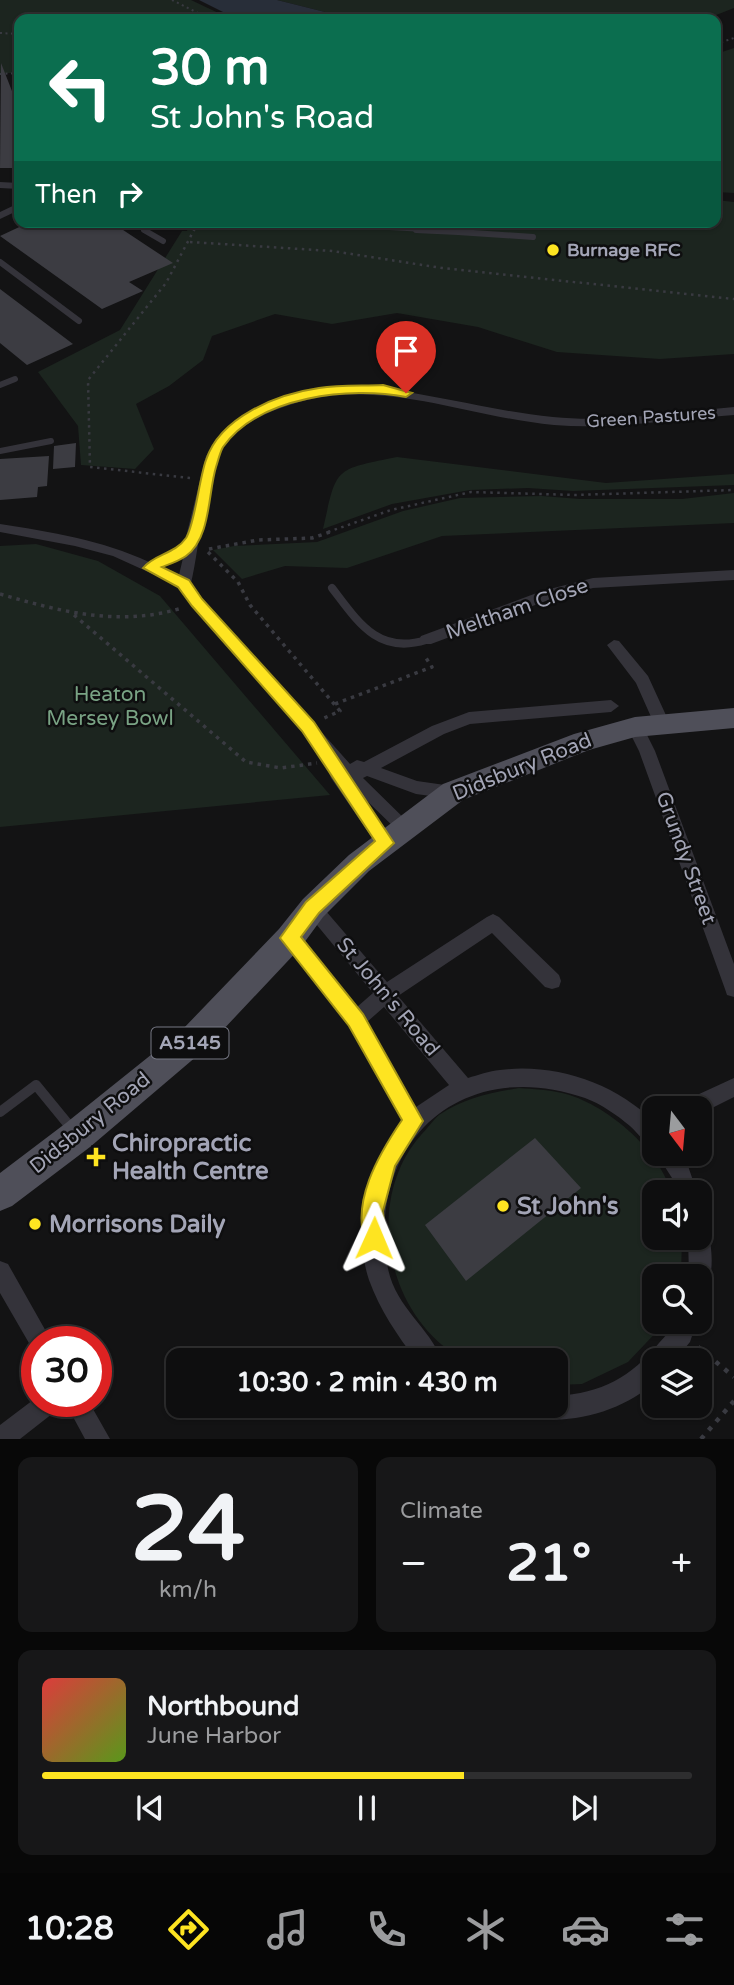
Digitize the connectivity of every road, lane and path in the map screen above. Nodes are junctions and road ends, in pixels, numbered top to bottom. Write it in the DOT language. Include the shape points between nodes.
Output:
graph roads {
  1 [pos="172,0"];
  2 [pos="200,14"];
  3 [pos="142,228"];
  4 [pos="195,228"];
  5 [pos="391,228"];
  6 [pos="459,228"];
  7 [pos="458,232"];
  8 [pos="533,237"];
  9 [pos="163,241"];
  10 [pos="190,242"];
  11 [pos="0,262"];
  12 [pos="734,299"];
  13 [pos="79,321"];
  14 [pos="15,379"];
  15 [pos="0,385"];
  16 [pos="734,411"];
  17 [pos="51,440"];
  18 [pos="0,451"];
  19 [pos="205,480"];
  20 [pos="734,490"];
  21 [pos="0,528"];
  22 [pos="195,535"];
  23 [pos="199,550"];
  24 [pos="150,568"];
  25 [pos="734,575"];
  26 [pos="184,583"];
  27 [pos="332,587"];
  28 [pos="0,594"];
  29 [pos="197,602"];
  30 [pos="74,615"];
  31 [pos="422,642"];
  32 [pos="614,645"];
  33 [pos="334,704"];
  34 [pos="611,706"];
  35 [pos="734,718"];
  36 [pos="649,725"];
  37 [pos="308,726"];
  38 [pos="309,765"];
  39 [pos="352,775"];
  40 [pos="453,792"];
  41 [pos="396,835"];
  42 [pos="313,908"];
  43 [pos="290,938"];
  44 [pos="552,981"];
  45 [pos="734,989"];
  46 [pos="385,994"];
  47 [pos="356,1020"];
  48 [pos="463,1087"];
  49 [pos="734,1087"];
  50 [pos="712,1098"];
  51 [pos="0,1112"];
  52 [pos="413,1121"];
  53 [pos="642,1123"];
  54 [pos="78,1135"];
  55 [pos="0,1194"];
  56 [pos="0,1272"];
  57 [pos="32,1326"];
  58 [pos="691,1334"];
  59 [pos="421,1348"];
  60 [pos="734,1377"];
  61 [pos="642,1378"];
  62 [pos="734,1401"];
  63 [pos="568,1406"];
  64 [pos="30,1417"];
  65 [pos="85,1417"];
  66 [pos="1,1439"];
  67 [pos="98,1439"];
  68 [pos="701,1439"];
  1 -- 2 [label="path"];
  3 -- 9 [label="lane"];
  4 -- 10 [label="path"];
  5 -- 7 [label="lane"];
  6 -- 7 [label="lane"];
  7 -- 8 [label="lane"];
  10 -- 12 [label="path" via="337,252 442,268"];
  10 -- 19 [label="path" via="166,283 88,380 90,467"];
  11 -- 13 [label="lane"];
  14 -- 15 [label="lane"];
  16 -- 19 [label="street, Green Pastures" via="610,423 553,421 383,389 319,391 283,400 246,419 217,446"];
  17 -- 18 [label="lane"];
  19 -- 22 [label="street, Green Pastures"];
  20 -- 23 [label="path" via="575,495 471,492 391,510 312,537 244,541"];
  21 -- 24 [label="street" via="86,544"];
  22 -- 23 [label="street, Green Pastures"];
  22 -- 24 [label="street" via="183,552"];
  23 -- 26 [label="street, Green Pastures"];
  23 -- 33 [label="path" via="238,582 250,605"];
  24 -- 26 [label="street"];
  25 -- 31 [label="street, Meltham Close" via="593,583 547,595"];
  26 -- 29 [label="street"];
  27 -- 31 [label="lane" via="370,633 400,647"];
  28 -- 30 [label="path"];
  29 -- 30 [label="path" via="155,618"];
  29 -- 37 [label="street"];
  30 -- 38 [label="path" via="246,762 267,769"];
  31 -- 33 [label="path" via="432,667"];
  32 -- 36 [label="street, Grundy Street" via="643,680"];
  33 -- 37 [label="path" via="340,711"];
  34 -- 39 [label="street" via="469,719"];
  35 -- 36 [label="main road, Didsbury Road / A5145"];
  36 -- 40 [label="main road, Didsbury Road / A5145" via="583,740"];
  36 -- 45 [label="street, Grundy Street" via="648,751"];
  37 -- 39 [label="street"];
  37 -- 39 [label="street"];
  39 -- 40 [label="street"];
  39 -- 41 [label="street"];
  39 -- 41 [label="street"];
  40 -- 41 [label="main road, Didsbury Road / A5145"];
  41 -- 42 [label="main road, Didsbury Road / A5145"];
  42 -- 43 [label="main road, Didsbury Road / A5145"];
  42 -- 46 [label="street, St John's Road"];
  43 -- 47 [label="street, St John's Road"];
  43 -- 54 [label="main road, Didsbury Road / A5145" via="193,1040"];
  44 -- 46 [label="street" via="494,922"];
  46 -- 47 [label="street"];
  46 -- 48 [label="street, St John's Road"];
  47 -- 52 [label="street, St John's Road"];
  48 -- 52 [label="street" via="436,1101"];
  48 -- 53 [label="street" via="510,1076 559,1079 606,1097"];
  49 -- 50 [label="street"];
  51 -- 54 [label="lane" via="36,1085"];
  52 -- 59 [label="street" via="386,1162 373,1211 376,1265 397,1318"];
  54 -- 55 [label="main road, Didsbury Road / A5145"];
  56 -- 57 [label="street"];
  58 -- 60 [label="path"];
  61 -- 63 [label="street" via="598,1402"];
  62 -- 68 [label="path"];
  64 -- 66 [label="street"];
  65 -- 67 [label="street"];
}
